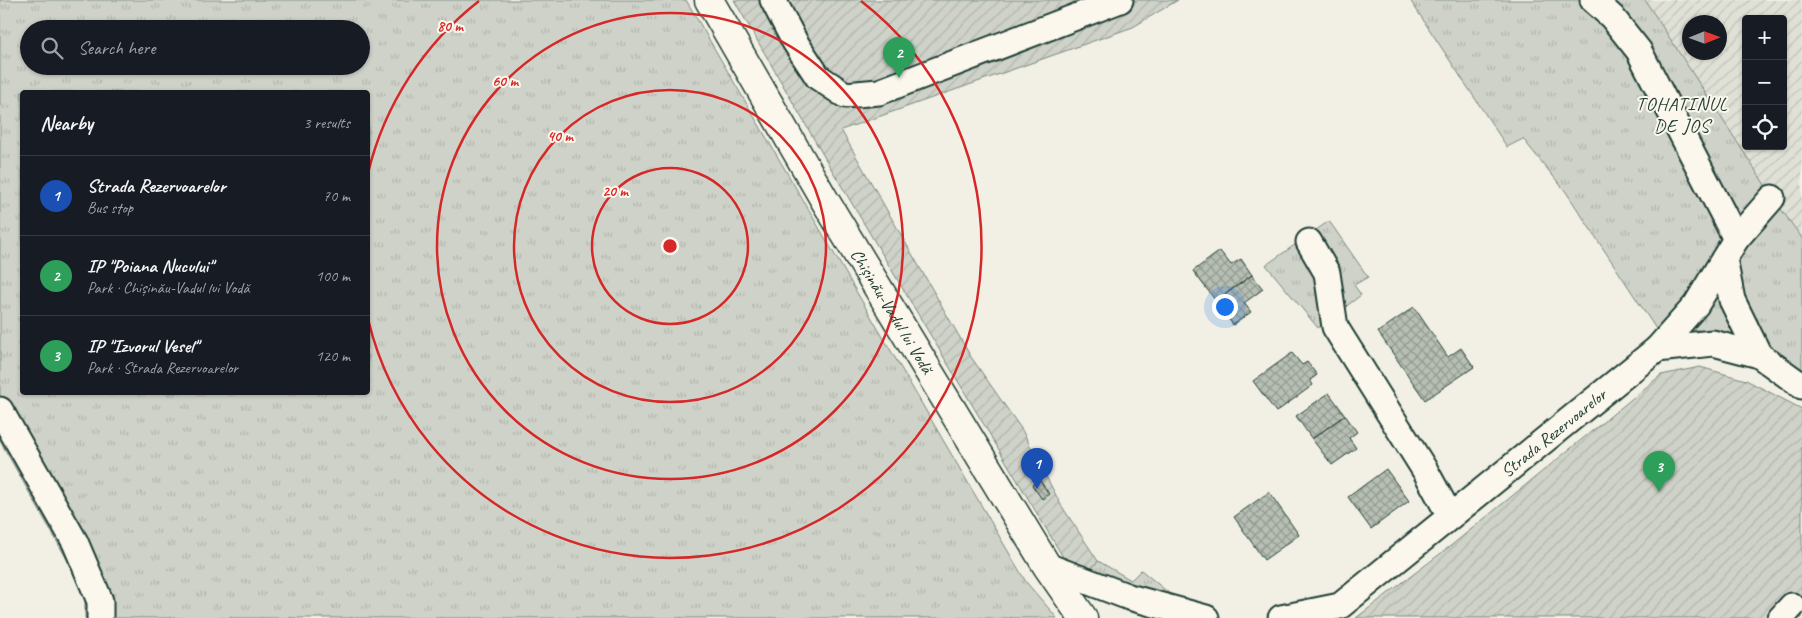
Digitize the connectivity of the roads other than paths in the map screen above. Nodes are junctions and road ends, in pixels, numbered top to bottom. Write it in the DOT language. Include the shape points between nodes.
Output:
graph roads {
  1 [pos="709,0"];
  2 [pos="773,0"];
  3 [pos="1120,0"];
  4 [pos="1593,0"];
  5 [pos="1772,198"];
  6 [pos="1308,242"];
  7 [pos="1730,249"];
  8 [pos="1657,349"];
  9 [pos="1759,355"];
  10 [pos="1802,386"];
  11 [pos="0,410"];
  12 [pos="1450,516"];
  13 [pos="1047,566"];
  14 [pos="1344,612"];
  15 [pos="100,618"];
  16 [pos="1084,618"];
  17 [pos="1206,618"];
  18 [pos="1281,618"];
  1 -- 13 [label="main road, Chișinău-Vadul lui Vodă" via="824,199"];
  2 -- 3 [label="street" via="818,77 845,95 879,92"];
  4 -- 7 [label="street" via="1612,17 1639,51"];
  5 -- 7 [label="street, Strada Rezervoarelor"];
  6 -- 12 [label="street" via="1327,273 1335,327"];
  7 -- 8 [label="street, Strada Rezervoarelor" via="1696,306"];
  7 -- 9 [label="street" via="1732,300"];
  8 -- 9 [label="street" via="1713,343"];
  8 -- 12 [label="street, Strada Rezervoarelor"];
  9 -- 10 [label="street"];
  11 -- 15 [label="street" via="75,542 100,601"];
  12 -- 14 [label="street, Strada Rezervoarelor"];
  13 -- 16 [label="main road, Chișinău-Vadul lui Vodă"];
  13 -- 17 [label="street" via="1129,597"];
  14 -- 18 [label="street, Strada Rezervoarelor"];
}
